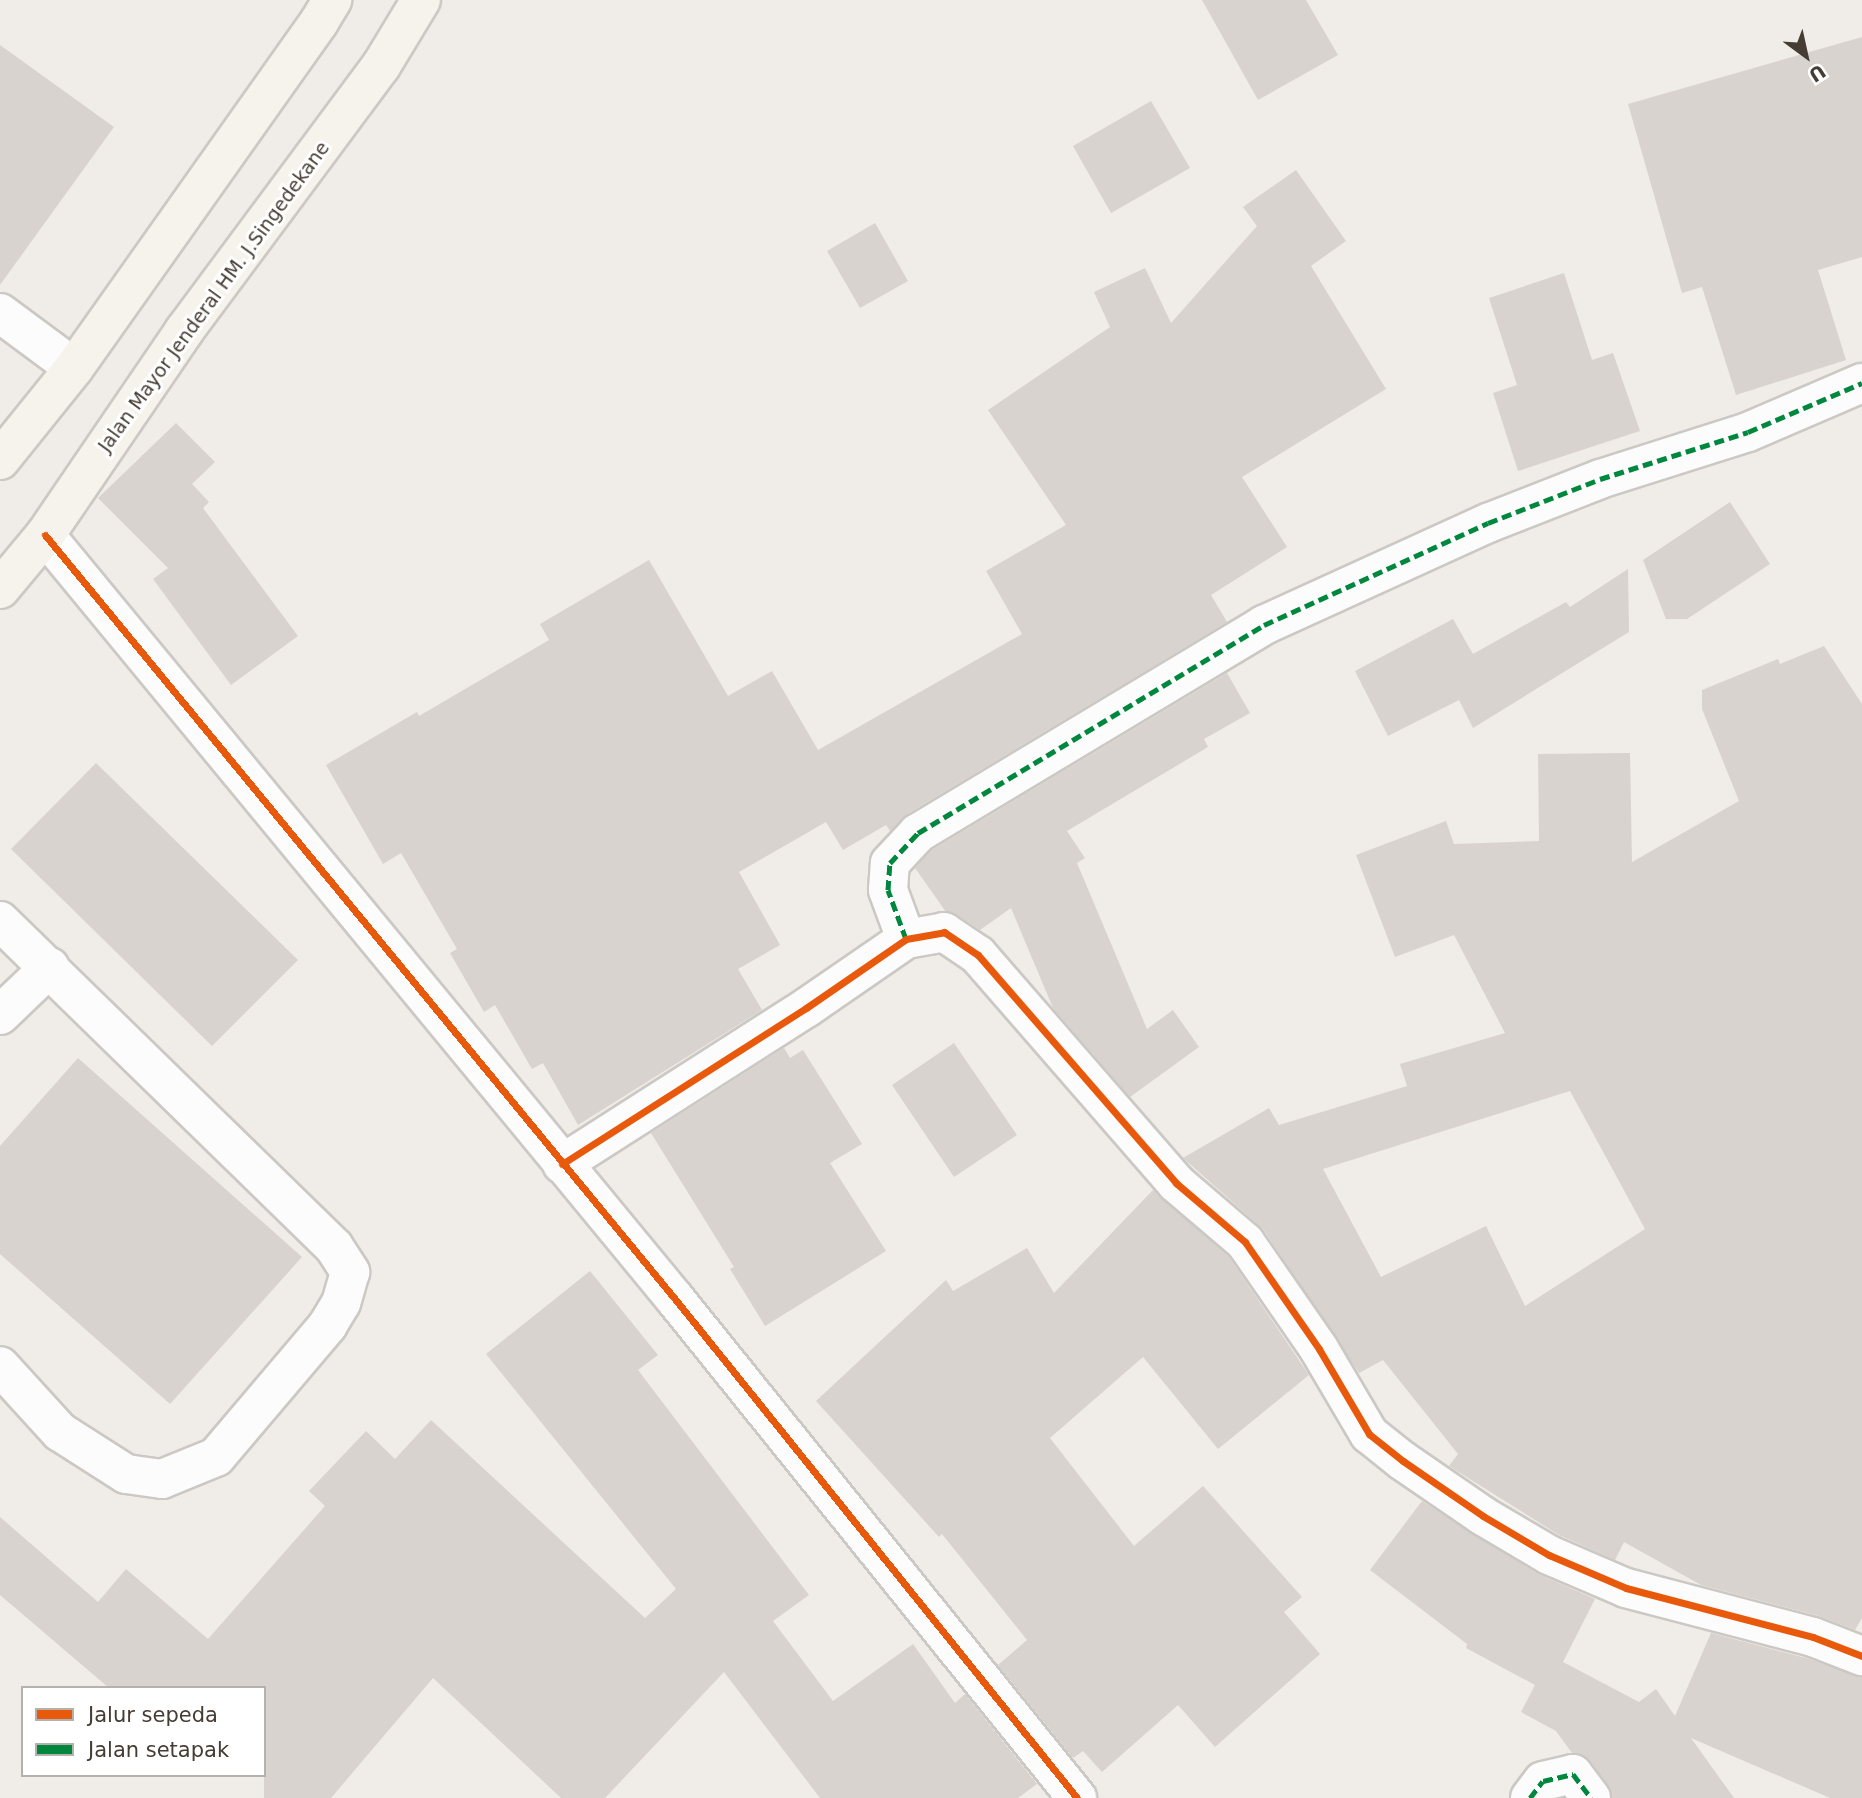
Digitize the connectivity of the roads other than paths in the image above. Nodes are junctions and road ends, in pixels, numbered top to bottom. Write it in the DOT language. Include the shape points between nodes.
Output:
graph roads {
  1 [pos="332,0"];
  2 [pos="421,0"];
  3 [pos="0,313"];
  4 [pos="74,368"];
  5 [pos="1862,383"];
  6 [pos="0,460"];
  7 [pos="45,535"];
  8 [pos="0,589"];
  9 [pos="0,921"];
  10 [pos="906,939"];
  11 [pos="50,967"];
  12 [pos="0,1015"];
  13 [pos="562,1164"];
  14 [pos="0,1367"];
  15 [pos="1862,1656"];
  16 [pos="1077,1798"];
  17 [pos="1530,1798"];
  18 [pos="1591,1798"];
  1 -- 4 [label="main road"];
  2 -- 7 [label="main road, Jalan Mayor Jenderal HM. J.Singedekane" via="382,66 184,331"];
  3 -- 4 [label="street"];
  4 -- 6 [label="main road"];
  5 -- 10 [label="street" via="1748,432 1600,479 1488,523 1264,625 918,833 890,863 888,890"];
  7 -- 8 [label="main road, Jalan Mayor Jenderal HM. J.Singedekane"];
  7 -- 13 [label="street"];
  9 -- 11 [label="street"];
  10 -- 13 [label="street"];
  10 -- 15 [label="street" via="944,932 978,955 1176,1183 1245,1242 1320,1349 1369,1434 1402,1461 1549,1555 1626,1588 1813,1637"];
  11 -- 12 [label="street"];
  11 -- 14 [label="street" via="334,1247 350,1272 341,1303 328,1325 216,1457 162,1479 126,1474 60,1432"];
  13 -- 16 [label="street"];
  17 -- 18 [label="street" via="1543,1781 1573,1774"];
}
